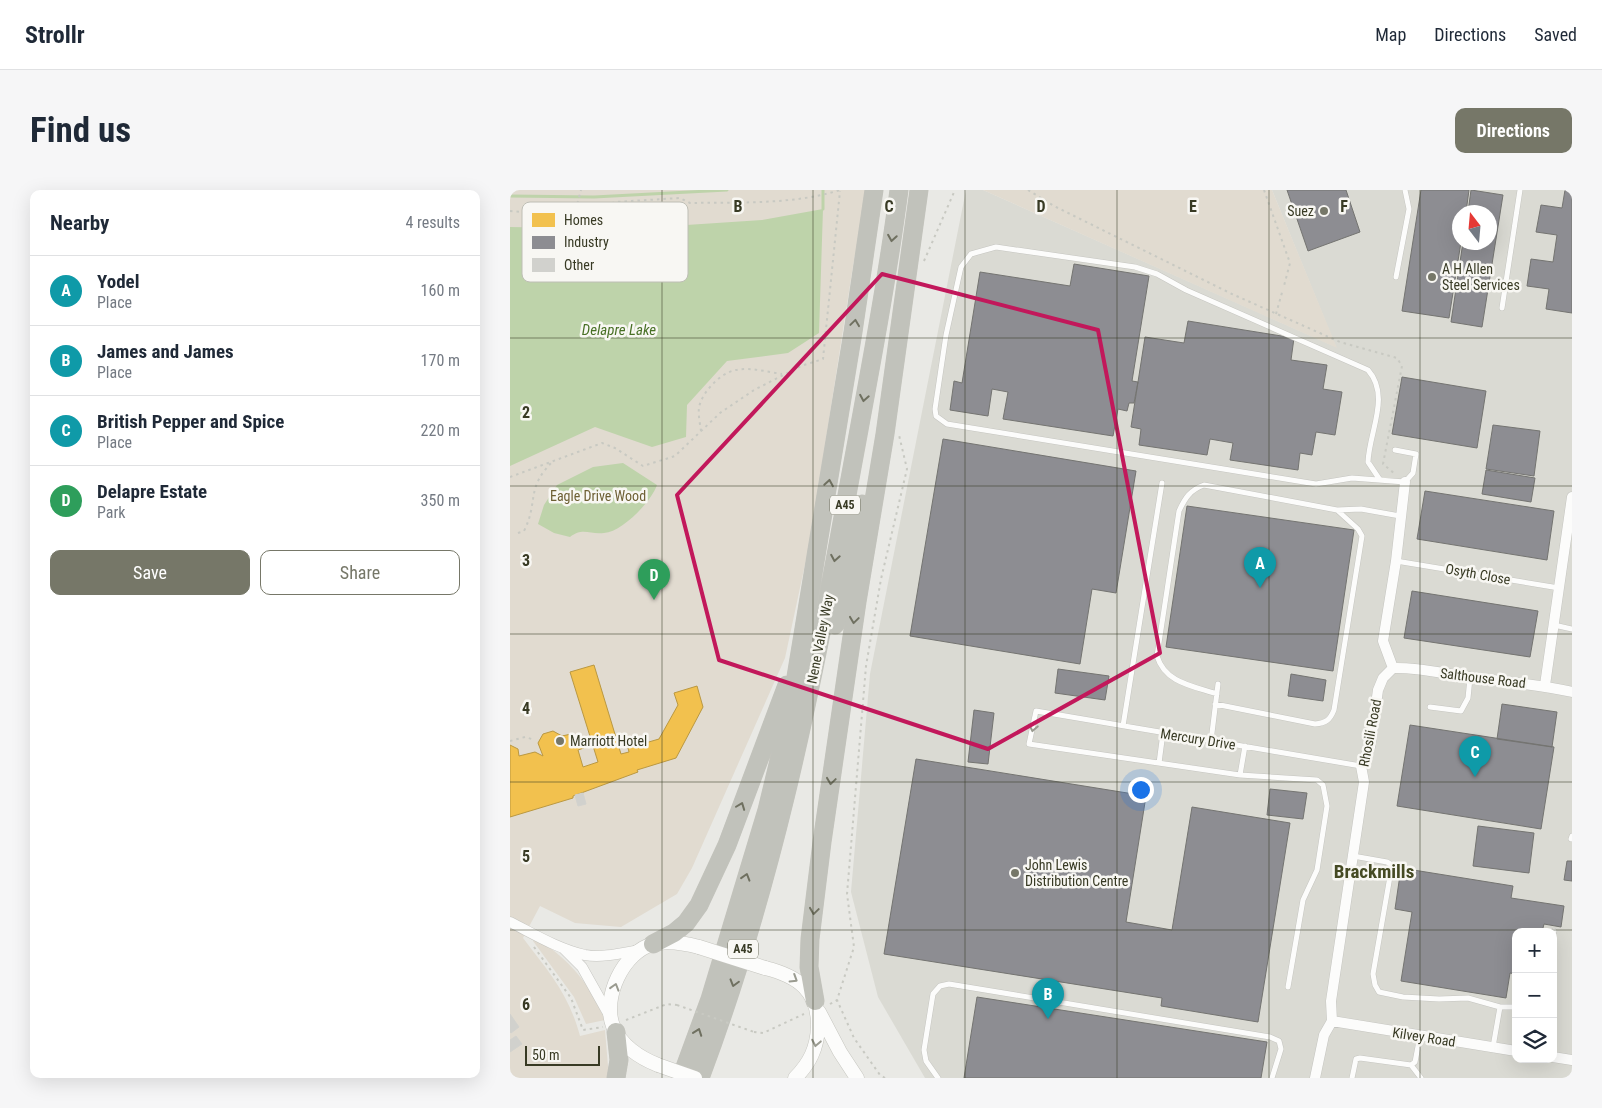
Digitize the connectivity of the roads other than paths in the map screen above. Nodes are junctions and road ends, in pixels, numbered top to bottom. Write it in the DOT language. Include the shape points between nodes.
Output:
graph roads {
  1 [pos="874,190"];
  2 [pos="899,190"];
  3 [pos="919,190"];
  4 [pos="1404,190"];
  5 [pos="1520,190"];
  6 [pos="1396,277"];
  7 [pos="1502,308"];
  8 [pos="899,332"];
  9 [pos="1395,450"];
  10 [pos="1380,480"];
  11 [pos="1405,482"];
  12 [pos="1162,483"];
  13 [pos="1572,496"];
  14 [pos="1337,510"];
  15 [pos="1571,514"];
  16 [pos="1400,516"];
  17 [pos="1396,561"];
  18 [pos="1559,588"];
  19 [pos="1553,625"];
  20 [pos="1572,629"];
  21 [pos="800,652"];
  22 [pos="1393,668"];
  23 [pos="1470,678"];
  24 [pos="1218,684"];
  25 [pos="1546,686"];
  26 [pos="1572,692"];
  27 [pos="1216,694"];
  28 [pos="1215,704"];
  29 [pos="1430,708"];
  30 [pos="1123,726"];
  31 [pos="1163,733"];
  32 [pos="1211,741"];
  33 [pos="1245,746"];
  34 [pos="1159,764"];
  35 [pos="1361,766"];
  36 [pos="1240,775"];
  37 [pos="781,818"];
  38 [pos="1352,856"];
  39 [pos="510,922"];
  40 [pos="648,946"];
  41 [pos="563,949"];
  42 [pos="1288,987"];
  43 [pos="818,1007"];
  44 [pos="1500,1007"];
  45 [pos="1512,1007"];
  46 [pos="1332,1021"];
  47 [pos="614,1024"];
  48 [pos="1420,1036"];
  49 [pos="1493,1047"];
  50 [pos="1512,1050"];
  51 [pos="1557,1058"];
  52 [pos="1572,1060"];
  53 [pos="1412,1065"];
  54 [pos="616,1078"];
  55 [pos="681,1078"];
  56 [pos="695,1078"];
  57 [pos="700,1078"];
  58 [pos="795,1078"];
  59 [pos="857,1078"];
  60 [pos="938,1078"];
  61 [pos="1272,1078"];
  62 [pos="1315,1078"];
  63 [pos="1352,1078"];
  64 [pos="1421,1078"];
  21 -- 1 [label="highway, Nene Valley Way / A45, one-way"];
  2 -- 37 [label="highway, Nene Valley Way / A45, one-way" via="817,663"];
  3 -- 8 [label="highway"];
  4 -- 6 [label="lane" via="1409,209"];
  5 -- 7 [label="lane"];
  8 -- 37 [label="highway" via="806,757"];
  8 -- 43 [label="highway, one-way" via="810,939 809,967"];
  9 -- 11 [label="lane" via="1416,454 1413,473"];
  10 -- 10 [label="lane" via="1352,478 1316,484 947,424 936,416 935,409 946,335 961,267 971,254 996,247 1135,267 1368,370 1379,396 1368,462"];
  10 -- 11 [label="lane"];
  11 -- 16 [label="street"];
  12 -- 30 [label="lane"];
  13 -- 15 [label="street"];
  14 -- 16 [label="lane" via="1360,509"];
  14 -- 27 [label="lane" via="1204,485 1189,493 1184,500 1179,511 1157,656 1160,666 1172,680"];
  14 -- 28 [label="lane" via="1362,536 1330,719 1315,724"];
  15 -- 18 [label="street"];
  16 -- 17 [label="street"];
  17 -- 18 [label="lane, Osyth Close"];
  17 -- 22 [label="street" via="1383,641"];
  18 -- 19 [label="street"];
  19 -- 20 [label="lane"];
  19 -- 25 [label="street"];
  40 -- 21 [label="highway, one-way" via="674,933 699,905 727,845"];
  55 -- 21 [label="highway, Nene Valley Way / A45, one-way" via="710,999 767,810 789,719"];
  22 -- 23 [label="street, Salthouse Road"];
  22 -- 35 [label="street, Rhosili Road" via="1383,678 1378,690 1370,747"];
  23 -- 25 [label="street, Salthouse Road"];
  23 -- 29 [label="lane" via="1468,698 1461,711"];
  24 -- 27 [label="lane"];
  25 -- 26 [label="street, Salthouse Road"];
  27 -- 28 [label="lane"];
  28 -- 32 [label="lane"];
  30 -- 31 [label="lane, Mercury Drive"];
  30 -- 34 [label="lane, Mercury Drive, one-way" via="1036,712 1029,744"];
  31 -- 32 [label="lane, Mercury Drive"];
  31 -- 34 [label="lane"];
  32 -- 33 [label="lane, Mercury Drive"];
  33 -- 35 [label="lane, Mercury Drive"];
  33 -- 36 [label="lane"];
  34 -- 36 [label="lane"];
  35 -- 38 [label="street, Rhosili Road" via="1364,782"];
  36 -- 42 [label="lane" via="1317,780 1327,794 1317,870 1303,900"];
  37 -- 57 [label="highway, Nene Valley Way / A45, one-way" via="727,1006"];
  38 -- 44 [label="lane" via="1392,865 1373,974 1379,992 1403,997 1468,998"];
  38 -- 46 [label="street, Rhosili Road" via="1331,1001"];
  39 -- 41 [label="street"];
  40 -- 41 [label="street" via="613,955 586,955"];
  40 -- 43 [label="street, one-way, bridge" via="669,942 699,946 778,971 798,981"];
  47 -- 40 [label="street, one-way" via="612,996 619,975 627,962"];
  41 -- 47 [label="street" via="582,967"];
  43 -- 58 [label="street, one-way" via="816,1048 805,1069"];
  43 -- 59 [label="street"];
  44 -- 45 [label="lane"];
  44 -- 49 [label="lane"];
  46 -- 48 [label="street, Kilvey Road"];
  46 -- 62 [label="street, Rhosili Road" via="1324,1035"];
  47 -- 54 [label="highway" via="619,1060"];
  47 -- 56 [label="street, bridge" via="636,1054"];
  48 -- 49 [label="street, Kilvey Road"];
  48 -- 53 [label="lane"];
  49 -- 50 [label="street, Kilvey Road"];
  51 -- 52 [label="street"];
  53 -- 63 [label="lane" via="1360,1058 1356,1059"];
  53 -- 64 [label="lane"];
  60 -- 61 [label="lane" via="926,1062 924,1050 933,994 940,986 949,984 1270,1037 1279,1041 1281,1049"];
}
